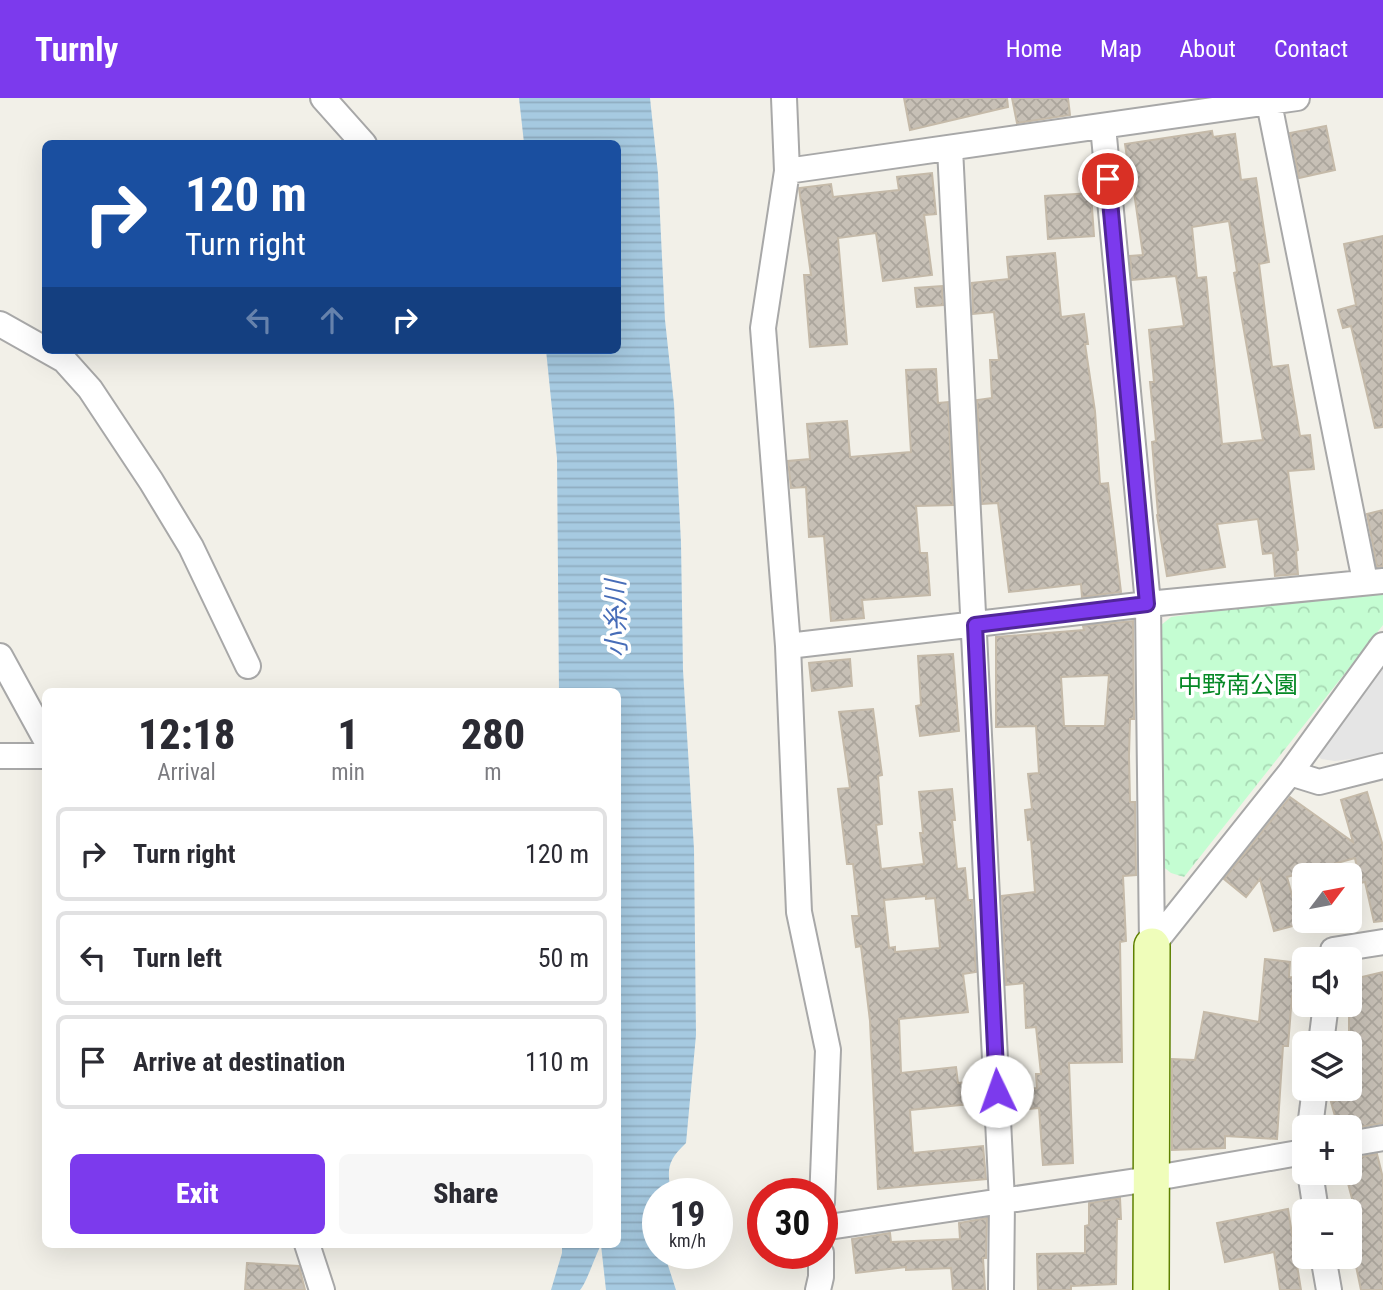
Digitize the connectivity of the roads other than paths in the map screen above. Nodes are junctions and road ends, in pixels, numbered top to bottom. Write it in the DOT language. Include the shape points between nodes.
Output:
graph roads {
  1 [pos="323,98"];
  2 [pos="784,98"];
  3 [pos="1297,98"];
  4 [pos="1269,100"];
  5 [pos="1102,125"];
  6 [pos="360,140"];
  7 [pos="950,148"];
  8 [pos="787,171"];
  9 [pos="0,324"];
  10 [pos="42,348"];
  11 [pos="53,354"];
  12 [pos="1374,581"];
  13 [pos="1147,604"];
  14 [pos="975,625"];
  15 [pos="1383,645"];
  16 [pos="788,646"];
  17 [pos="0,656"];
  18 [pos="248,666"];
  19 [pos="42,733"];
  20 [pos="0,756"];
  21 [pos="42,756"];
  22 [pos="1383,766"];
  23 [pos="1290,773"];
  24 [pos="1383,942"];
  25 [pos="1152,946"];
  26 [pos="1352,947"];
  27 [pos="1383,1138"];
  28 [pos="1362,1142"];
  29 [pos="1292,1154"];
  30 [pos="823,1178"];
  31 [pos="1150,1179"];
  32 [pos="1002,1201"];
  33 [pos="838,1226"];
  34 [pos="307,1248"];
  35 [pos="821,1269"];
  36 [pos="1325,1269"];
  37 [pos="322,1290"];
  38 [pos="818,1290"];
  39 [pos="1001,1290"];
  40 [pos="1151,1290"];
  41 [pos="1329,1290"];
  1 -- 6 [label="street"];
  2 -- 8 [label="street"];
  3 -- 4 [label="street"];
  4 -- 5 [label="street"];
  4 -- 12 [label="street"];
  5 -- 7 [label="street"];
  5 -- 13 [label="street"];
  7 -- 8 [label="street"];
  7 -- 14 [label="street"];
  8 -- 16 [label="street" via="763,328"];
  9 -- 10 [label="street"];
  11 -- 18 [label="street" via="90,389 151,481 191,547"];
  12 -- 13 [label="street"];
  13 -- 14 [label="street"];
  13 -- 25 [label="street"];
  14 -- 16 [label="street"];
  14 -- 32 [label="street"];
  15 -- 23 [label="street"];
  16 -- 30 [label="street" via="799,912 828,1050"];
  17 -- 19 [label="street"];
  20 -- 21 [label="street"];
  22 -- 23 [label="street" via="1319,782"];
  23 -- 25 [label="street"];
  24 -- 26 [label="street"];
  25 -- 31 [label="street"];
  27 -- 28 [label="street"];
  29 -- 31 [label="street"];
  31 -- 32 [label="street"];
  31 -- 40 [label="street"];
  32 -- 33 [label="street"];
  32 -- 39 [label="street"];
  34 -- 37 [label="street"];
  35 -- 38 [label="street"];
  36 -- 41 [label="street"];
}
